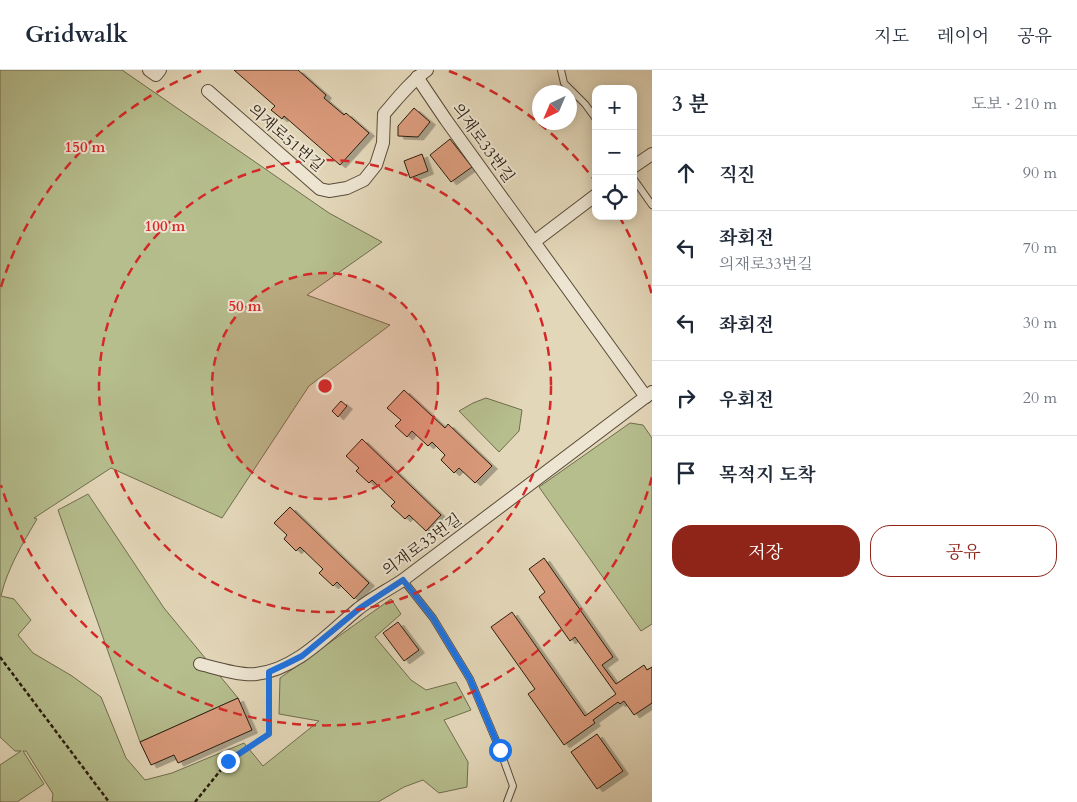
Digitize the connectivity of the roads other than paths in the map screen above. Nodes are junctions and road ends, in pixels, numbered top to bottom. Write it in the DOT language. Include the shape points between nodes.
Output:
graph roads {
  1 [pos="149,70"];
  2 [pos="160,70"];
  3 [pos="561,70"];
  4 [pos="422,74"];
  5 [pos="208,91"];
  6 [pos="592,114"];
  7 [pos="652,154"];
  8 [pos="637,164"];
  9 [pos="637,184"];
  10 [pos="592,198"];
  11 [pos="652,205"];
  12 [pos="534,242"];
  13 [pos="649,395"];
  14 [pos="403,580"];
  15 [pos="200,664"];
  16 [pos="507,802"];
  1 -- 2 [label="street" via="156,75"];
  3 -- 6 [label="lane" via="564,83"];
  4 -- 5 [label="street, 의재로51번길" via="384,114 383,143 376,165 364,180 329,192 320,189"];
  4 -- 12 [label="street, 의재로33번길" via="452,128"];
  7 -- 8 [label="street"];
  9 -- 11 [label="lane"];
  10 -- 12 [label="street"];
  12 -- 13 [label="street, 의재로33번길"];
  13 -- 14 [label="street, 의재로33번길"];
  14 -- 15 [label="street, 의재로33번길" via="360,608 302,656 269,672 246,674"];
  14 -- 16 [label="lane" via="433,618 470,679 513,786"];
}
